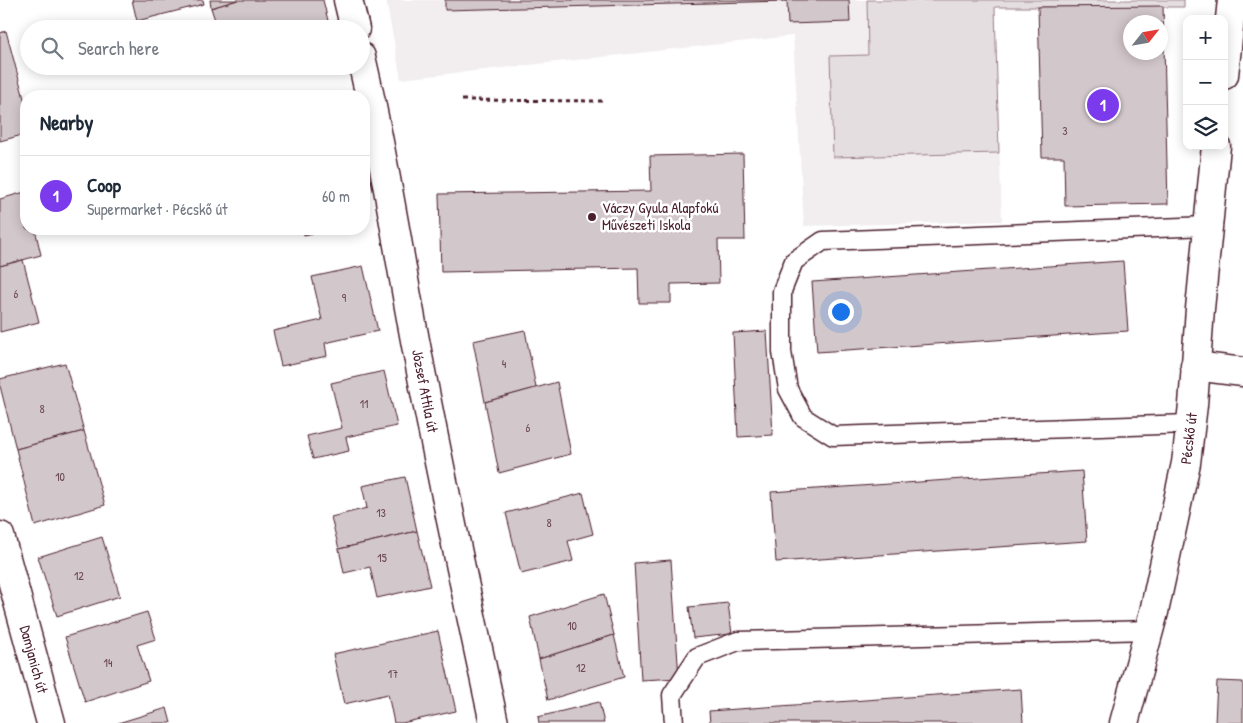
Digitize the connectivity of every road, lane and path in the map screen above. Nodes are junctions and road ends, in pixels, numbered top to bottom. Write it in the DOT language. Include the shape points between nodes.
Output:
graph roads {
  1 [pos="348,0"];
  2 [pos="1232,0"];
  3 [pos="353,20"];
  4 [pos="1226,60"];
  5 [pos="366,75"];
  6 [pos="369,90"];
  7 [pos="370,92"];
  8 [pos="462,100"];
  9 [pos="603,101"];
  10 [pos="1216,150"];
  11 [pos="1208,226"];
  12 [pos="1195,366"];
  13 [pos="1243,372"];
  14 [pos="1190,424"];
  15 [pos="0,536"];
  16 [pos="1149,630"];
  17 [pos="40,688"];
  18 [pos="32,723"];
  19 [pos="51,723"];
  20 [pos="494,723"];
  21 [pos="674,723"];
  22 [pos="1124,723"];
  1 -- 3 [label="street"];
  2 -- 4 [label="street"];
  5 -- 6 [label="street, József Attila út"];
  7 -- 20 [label="street, József Attila út" via="418,359"];
  8 -- 9 [label="path"];
  10 -- 11 [label="street, Pécskő út"];
  11 -- 12 [label="street, Pécskő út"];
  11 -- 14 [label="lane" via="823,241 794,261 782,291 782,352 788,389 803,417 833,436"];
  12 -- 13 [label="street"];
  12 -- 14 [label="street, Pécskő út"];
  14 -- 16 [label="street, Pécskő út" via="1186,464"];
  15 -- 17 [label="street, Damjanich út"];
  16 -- 21 [label="lane" via="738,641 696,657 672,695"];
  16 -- 22 [label="street, Pécskő út"];
  17 -- 18 [label="street"];
  17 -- 19 [label="street, Damjanich út"];
}
